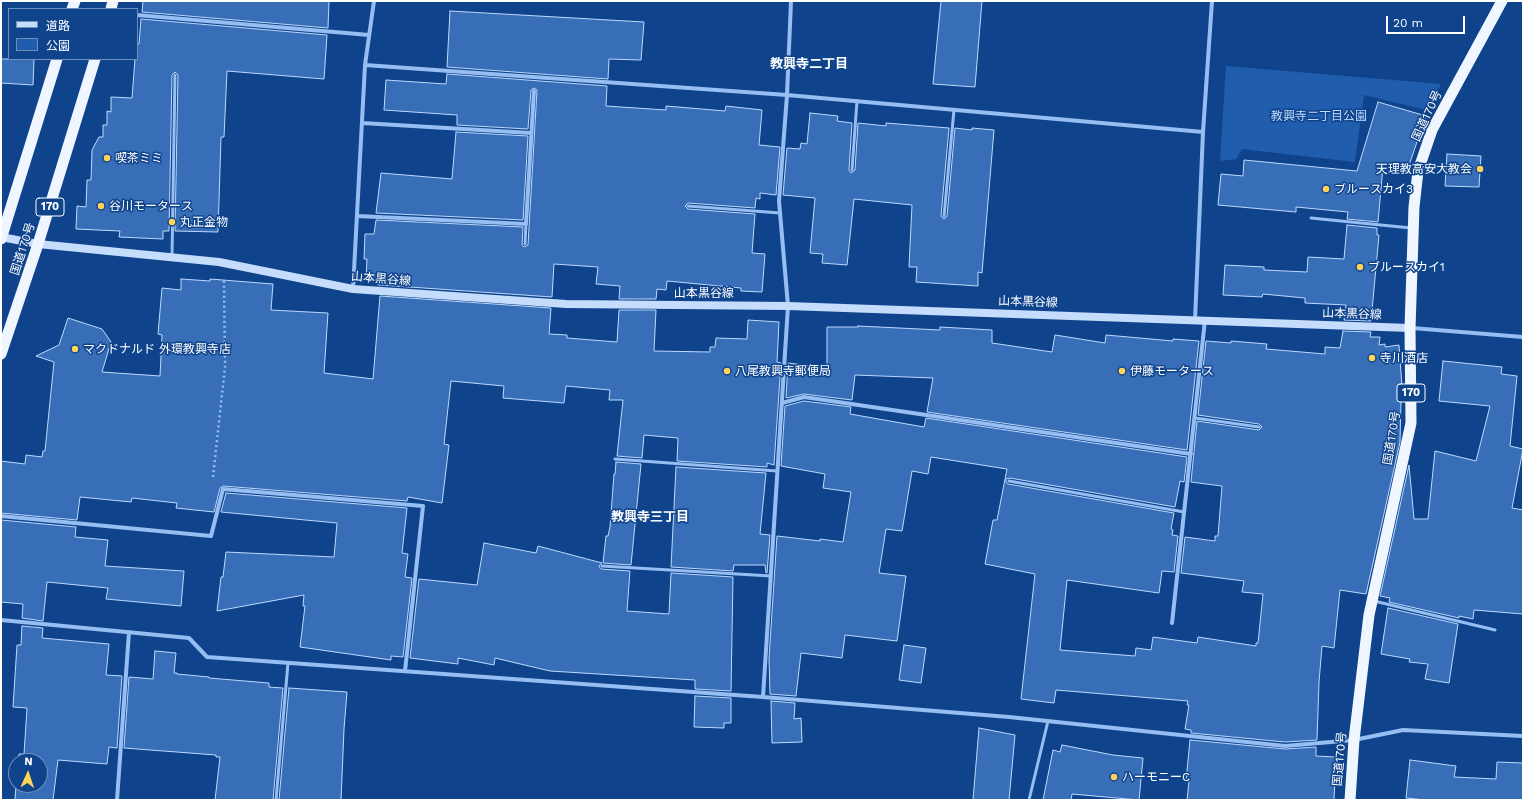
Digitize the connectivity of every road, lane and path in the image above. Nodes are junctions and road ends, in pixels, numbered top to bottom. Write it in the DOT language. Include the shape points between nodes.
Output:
graph roads {
  1 [pos="374,1"];
  2 [pos="791,1"];
  3 [pos="1212,1"];
  4 [pos="1502,1"];
  5 [pos="138,15"];
  6 [pos="369,35"];
  7 [pos="57,60"];
  8 [pos="95,60"];
  9 [pos="365,65"];
  10 [pos="175,75"];
  11 [pos="534,91"];
  12 [pos="787,95"];
  13 [pos="857,101"];
  14 [pos="954,110"];
  15 [pos="362,124"];
  16 [pos="1203,132"];
  17 [pos="531,133"];
  18 [pos="852,170"];
  19 [pos="688,206"];
  20 [pos="780,213"];
  21 [pos="357,216"];
  22 [pos="944,216"];
  23 [pos="1312,218"];
  24 [pos="526,224"];
  25 [pos="1413,228"];
  26 [pos="1,238"];
  27 [pos="38,244"];
  28 [pos="525,244"];
  29 [pos="172,258"];
  30 [pos="225,263"];
  31 [pos="353,290"];
  32 [pos="788,306"];
  33 [pos="1195,320"];
  34 [pos="1205,320"];
  35 [pos="1410,328"];
  36 [pos="1523,337"];
  37 [pos="1,354"];
  38 [pos="782,403"];
  39 [pos="1195,418"];
  40 [pos="1259,427"];
  41 [pos="1191,454"];
  42 [pos="615,459"];
  43 [pos="778,472"];
  44 [pos="1009,480"];
  45 [pos="223,489"];
  46 [pos="1184,512"];
  47 [pos="1,516"];
  48 [pos="602,566"];
  49 [pos="771,576"];
  50 [pos="1372,601"];
  51 [pos="1,620"];
  52 [pos="1172,623"];
  53 [pos="1495,630"];
  54 [pos="129,632"];
  55 [pos="288,664"];
  56 [pos="405,671"];
  57 [pos="764,697"];
  58 [pos="1048,721"];
  59 [pos="1523,736"];
  60 [pos="1354,740"];
  61 [pos="117,800"];
  62 [pos="276,800"];
  63 [pos="1029,800"];
  64 [pos="1350,800"];
  1 -- 6 [label="street"];
  2 -- 12 [label="street"];
  3 -- 16 [label="street"];
  4 -- 25 [label="highway, 国道170号 / 170" via="1432,130 1418,171"];
  5 -- 6 [label="street"];
  6 -- 9 [label="street"];
  7 -- 26 [label="highway, 国道170号"];
  8 -- 27 [label="highway, 国道170号 / 170"];
  9 -- 12 [label="street"];
  9 -- 15 [label="street"];
  10 -- 29 [label="lane"];
  11 -- 17 [label="street"];
  12 -- 13 [label="street"];
  12 -- 20 [label="street"];
  13 -- 14 [label="street"];
  13 -- 18 [label="lane"];
  14 -- 16 [label="street"];
  14 -- 22 [label="lane"];
  15 -- 17 [label="street"];
  15 -- 21 [label="street"];
  16 -- 33 [label="street"];
  17 -- 24 [label="street"];
  19 -- 20 [label="lane"];
  20 -- 32 [label="street"];
  21 -- 24 [label="street"];
  21 -- 31 [label="street"];
  23 -- 25 [label="lane"];
  24 -- 28 [label="lane"];
  25 -- 35 [label="highway, 国道170号 / 170"];
  26 -- 27 [label="main road, 山本黒谷線"];
  27 -- 29 [label="main road, 山本黒谷線"];
  27 -- 37 [label="highway, 国道170号 / 170"];
  29 -- 30 [label="main road, 山本黒谷線"];
  30 -- 31 [label="main road, 山本黒谷線"];
  30 -- 45 [label="path" via="225,367 213,479"];
  31 -- 32 [label="main road, 山本黒谷線" via="566,304"];
  32 -- 33 [label="main road, 山本黒谷線"];
  32 -- 38 [label="street"];
  33 -- 34 [label="main road, 山本黒谷線"];
  34 -- 35 [label="main road, 山本黒谷線"];
  34 -- 39 [label="street"];
  35 -- 36 [label="street"];
  35 -- 50 [label="highway, 国道170号 / 170" via="1411,423"];
  38 -- 41 [label="street" via="804,396"];
  38 -- 43 [label="street"];
  39 -- 40 [label="lane"];
  39 -- 41 [label="street"];
  41 -- 46 [label="street"];
  42 -- 43 [label="lane"];
  43 -- 49 [label="street"];
  44 -- 46 [label="lane"];
  45 -- 47 [label="street" via="211,536"];
  45 -- 56 [label="street" via="423,506"];
  46 -- 52 [label="street"];
  48 -- 49 [label="lane"];
  49 -- 57 [label="street"];
  50 -- 53 [label="lane"];
  50 -- 60 [label="highway, 国道170号 / 170"];
  51 -- 54 [label="street"];
  54 -- 55 [label="street" via="188,638 207,658"];
  54 -- 61 [label="street"];
  55 -- 56 [label="street"];
  55 -- 62 [label="lane"];
  56 -- 57 [label="street"];
  57 -- 58 [label="street"];
  58 -- 60 [label="street" via="1285,746"];
  58 -- 63 [label="lane"];
  59 -- 60 [label="street" via="1403,730"];
  60 -- 64 [label="highway, 国道170号 / 170"];
}
